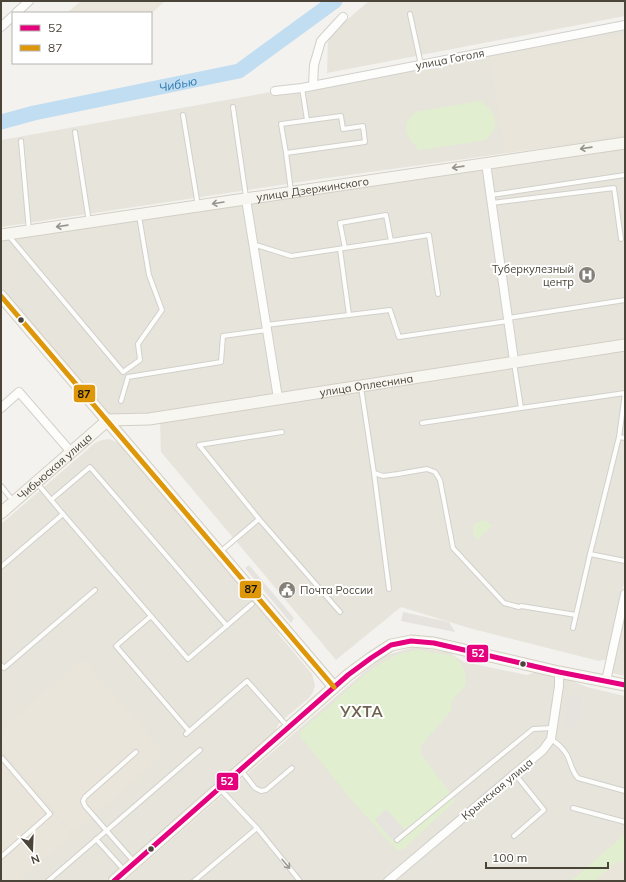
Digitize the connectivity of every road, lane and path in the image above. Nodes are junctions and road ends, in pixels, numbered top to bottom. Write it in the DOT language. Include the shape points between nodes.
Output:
graph roads {
  1 [pos="29,1"];
  2 [pos="17,12"];
  3 [pos="410,14"];
  4 [pos="12,17"];
  5 [pos="343,17"];
  6 [pos="625,25"];
  7 [pos="1,27"];
  8 [pos="421,65"];
  9 [pos="313,86"];
  10 [pos="302,88"];
  11 [pos="275,92"];
  12 [pos="233,107"];
  13 [pos="182,115"];
  14 [pos="307,120"];
  15 [pos="75,132"];
  16 [pos="21,141"];
  17 [pos="625,143"];
  18 [pos="286,153"];
  19 [pos="486,163"];
  20 [pos="625,175"];
  21 [pos="291,192"];
  22 [pos="246,199"];
  23 [pos="491,199"];
  24 [pos="198,206"];
  25 [pos="139,215"];
  26 [pos="89,222"];
  27 [pos="29,231"];
  28 [pos="4,235"];
  29 [pos="621,239"];
  30 [pos="391,241"];
  31 [pos="253,244"];
  32 [pos="342,248"];
  33 [pos="438,294"];
  34 [pos="1,296"];
  35 [pos="625,300"];
  36 [pos="349,315"];
  37 [pos="508,320"];
  38 [pos="266,327"];
  39 [pos="625,345"];
  40 [pos="514,361"];
  41 [pos="360,386"];
  42 [pos="278,398"];
  43 [pos="121,401"];
  44 [pos="1,408"];
  45 [pos="521,408"];
  46 [pos="108,420"];
  47 [pos="422,423"];
  48 [pos="282,432"];
  49 [pos="619,437"];
  50 [pos="625,438"];
  51 [pos="71,452"];
  52 [pos="374,473"];
  53 [pos="36,482"];
  54 [pos="1,486"];
  55 [pos="51,500"];
  56 [pos="14,502"];
  57 [pos="1,513"];
  58 [pos="63,514"];
  59 [pos="259,519"];
  60 [pos="220,552"];
  61 [pos="590,554"];
  62 [pos="625,561"];
  63 [pos="1,567"];
  64 [pos="389,589"];
  65 [pos="95,590"];
  66 [pos="625,594"];
  67 [pos="252,604"];
  68 [pos="340,612"];
  69 [pos="576,615"];
  70 [pos="151,616"];
  71 [pos="227,626"];
  72 [pos="573,628"];
  73 [pos="1,664"];
  74 [pos="559,672"];
  75 [pos="606,681"];
  76 [pos="625,685"];
  77 [pos="334,687"];
  78 [pos="288,728"];
  79 [pos="552,728"];
  80 [pos="550,739"];
  81 [pos="200,750"];
  82 [pos="136,752"];
  83 [pos="1,759"];
  84 [pos="292,768"];
  85 [pos="241,770"];
  86 [pos="514,774"];
  87 [pos="220,788"];
  88 [pos="625,791"];
  89 [pos="573,808"];
  90 [pos="625,822"];
  91 [pos="257,828"];
  92 [pos="106,830"];
  93 [pos="514,836"];
  94 [pos="96,839"];
  95 [pos="397,840"];
  96 [pos="1,857"];
  97 [pos="135,863"];
  98 [pos="125,872"];
  99 [pos="48,881"];
  100 [pos="114,881"];
  101 [pos="194,881"];
  102 [pos="300,881"];
  103 [pos="388,881"];
  1 -- 2 [label="street"];
  3 -- 8 [label="lane"];
  4 -- 7 [label="street"];
  5 -- 9 [label="street" via="321,41 314,65"];
  6 -- 8 [label="street, улица Гоголя"];
  8 -- 9 [label="street, улица Гоголя"];
  9 -- 10 [label="street, улица Гоголя"];
  10 -- 11 [label="street, улица Гоголя"];
  10 -- 14 [label="lane"];
  12 -- 22 [label="lane"];
  13 -- 24 [label="lane"];
  14 -- 18 [label="lane" via="281,124"];
  14 -- 18 [label="lane" via="341,116 343,128 363,126 365,142"];
  15 -- 26 [label="lane"];
  16 -- 27 [label="lane"];
  17 -- 19 [label="street, улица Дзержинского, one-way"];
  18 -- 21 [label="lane"];
  19 -- 21 [label="street, улица Дзержинского, one-way"];
  19 -- 23 [label="street"];
  20 -- 23 [label="lane"];
  21 -- 22 [label="street, улица Дзержинского"];
  22 -- 24 [label="street, улица Дзержинского, one-way"];
  22 -- 31 [label="street"];
  23 -- 29 [label="lane" via="614,188"];
  23 -- 37 [label="street"];
  24 -- 25 [label="street, улица Дзержинского"];
  25 -- 26 [label="street, улица Дзержинского"];
  25 -- 28 [label="lane" via="149,275 162,310 138,344 140,360 123,372"];
  26 -- 27 [label="street, улица Дзержинского, one-way"];
  27 -- 28 [label="street, улица Дзержинского"];
  30 -- 32 [label="lane"];
  30 -- 32 [label="lane" via="386,215 340,223"];
  30 -- 33 [label="lane" via="429,235"];
  31 -- 32 [label="lane" via="291,256"];
  31 -- 38 [label="street"];
  32 -- 36 [label="lane"];
  34 -- 46 [label="street"];
  35 -- 37 [label="lane"];
  36 -- 37 [label="lane" via="390,310 399,337"];
  36 -- 38 [label="lane"];
  37 -- 40 [label="street"];
  38 -- 42 [label="street"];
  38 -- 43 [label="lane" via="223,336 221,362 128,376"];
  39 -- 40 [label="street, улица Оплеснина"];
  40 -- 41 [label="street, улица Оплеснина"];
  40 -- 45 [label="lane"];
  41 -- 42 [label="street, улица Оплеснина"];
  41 -- 52 [label="lane"];
  42 -- 46 [label="street, улица Оплеснина" via="149,419"];
  44 -- 51 [label="street" via="19,392"];
  45 -- 47 [label="lane"];
  45 -- 49 [label="lane" via="624,393"];
  46 -- 51 [label="street, Чибьюская улица"];
  46 -- 60 [label="street"];
  48 -- 59 [label="lane" via="199,445"];
  49 -- 50 [label="lane"];
  49 -- 61 [label="lane"];
  51 -- 53 [label="street, Чибьюская улица"];
  52 -- 64 [label="lane"];
  52 -- 69 [label="lane" via="383,476 427,469 435,472 440,480 453,548 504,603"];
  53 -- 55 [label="lane"];
  53 -- 56 [label="street, Чибьюская улица"];
  54 -- 56 [label="lane"];
  55 -- 58 [label="lane"];
  55 -- 71 [label="lane" via="90,467"];
  56 -- 57 [label="street, Чибьюская улица"];
  58 -- 63 [label="lane"];
  58 -- 70 [label="lane"];
  59 -- 60 [label="lane"];
  59 -- 68 [label="lane"];
  60 -- 77 [label="street"];
  61 -- 62 [label="lane"];
  61 -- 69 [label="lane"];
  65 -- 73 [label="lane" via="4,668"];
  66 -- 75 [label="street"];
  67 -- 71 [label="lane"];
  69 -- 72 [label="lane"];
  70 -- 71 [label="lane" via="188,659"];
  70 -- 78 [label="lane" via="116,646 188,732 247,681"];
  74 -- 75 [label="street"];
  74 -- 77 [label="street" via="434,643 411,641 391,645"];
  74 -- 79 [label="street, Крымская улица"];
  75 -- 76 [label="street"];
  77 -- 78 [label="street"];
  78 -- 85 [label="street"];
  79 -- 80 [label="street, Крымская улица"];
  79 -- 95 [label="lane" via="533,729"];
  80 -- 86 [label="street, Крымская улица" via="543,750"];
  80 -- 88 [label="lane" via="567,754 578,778"];
  81 -- 92 [label="lane"];
  82 -- 92 [label="lane" via="83,801"];
  83 -- 96 [label="lane" via="50,814"];
  84 -- 85 [label="lane" via="266,790 261,791 255,788"];
  85 -- 87 [label="street"];
  86 -- 93 [label="lane" via="544,810"];
  86 -- 103 [label="street, Крымская улица"];
  87 -- 91 [label="lane"];
  87 -- 97 [label="street"];
  89 -- 90 [label="lane"];
  91 -- 101 [label="lane"];
  91 -- 102 [label="lane, one-way"];
  92 -- 94 [label="lane"];
  92 -- 97 [label="lane"];
  94 -- 98 [label="lane"];
  94 -- 99 [label="lane"];
  97 -- 98 [label="street"];
  98 -- 100 [label="street"];
}
